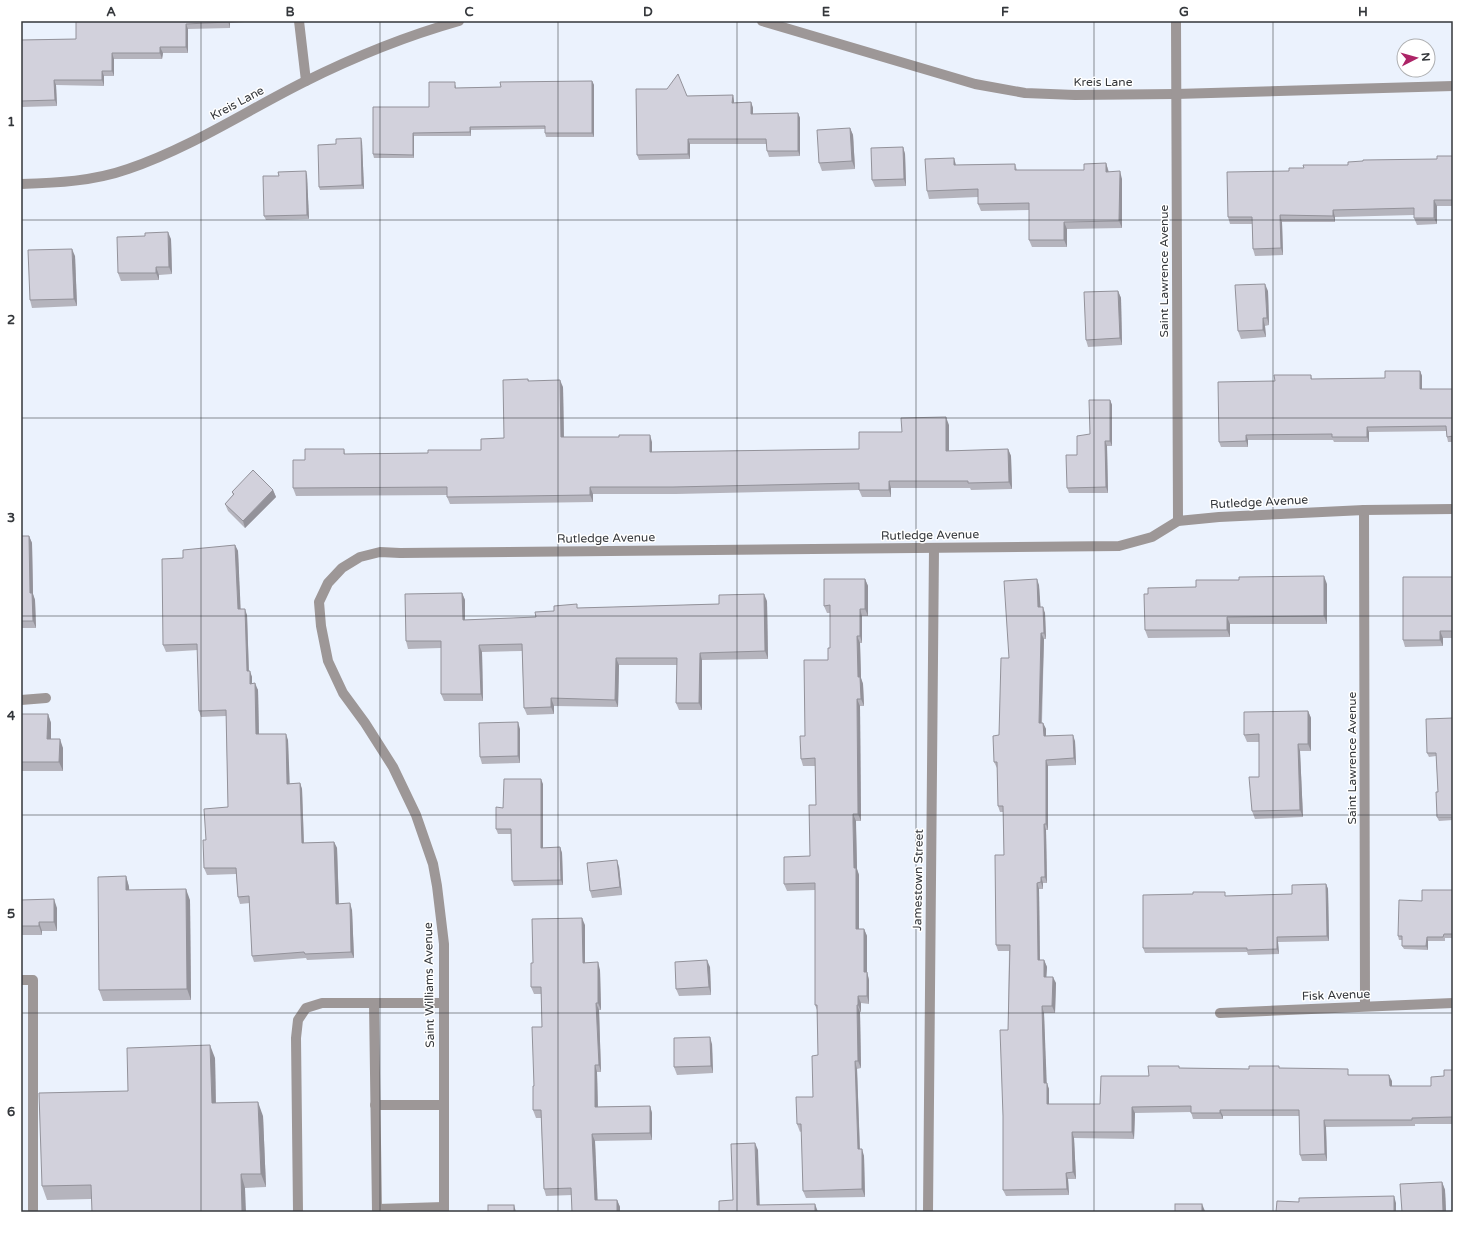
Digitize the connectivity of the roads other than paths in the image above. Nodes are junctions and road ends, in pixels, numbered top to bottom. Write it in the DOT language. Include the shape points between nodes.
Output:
graph roads {
  1 [pos="299,21"];
  2 [pos="459,21"];
  3 [pos="762,21"];
  4 [pos="1176,21"];
  5 [pos="306,81"];
  6 [pos="1453,86"];
  7 [pos="1176,94"];
  8 [pos="21,184"];
  9 [pos="1453,509"];
  10 [pos="1364,510"];
  11 [pos="1178,521"];
  12 [pos="934,548"];
  13 [pos="400,553"];
  14 [pos="46,698"];
  15 [pos="21,700"];
  16 [pos="21,980"];
  17 [pos="374,1003"];
  18 [pos="444,1003"];
  19 [pos="1453,1003"];
  20 [pos="1365,1006"];
  21 [pos="1220,1013"];
  22 [pos="376,1105"];
  23 [pos="444,1105"];
  24 [pos="377,1210"];
  25 [pos="444,1210"];
  26 [pos="33,1212"];
  27 [pos="298,1212"];
  28 [pos="928,1212"];
  1 -- 5 [label="street"];
  2 -- 5 [label="street, Kreis Lane" via="424,31"];
  3 -- 7 [label="street, Kreis Lane" via="982,86 1025,93 1076,96"];
  4 -- 7 [label="street, Saint Lawrence Avenue"];
  5 -- 8 [label="street, Kreis Lane" via="176,149 128,169 90,179"];
  6 -- 7 [label="street, Kreis Lane"];
  7 -- 11 [label="street, Saint Lawrence Avenue"];
  9 -- 10 [label="street, Rutledge Avenue"];
  10 -- 11 [label="street, Rutledge Avenue"];
  10 -- 20 [label="street, Saint Lawrence Avenue"];
  11 -- 12 [label="street, Rutledge Avenue" via="1152,537 1119,546"];
  12 -- 13 [label="street, Rutledge Avenue"];
  12 -- 28 [label="street, Jamestown Street"];
  13 -- 18 [label="street, Saint Williams Avenue" via="380,552 360,557 342,568 328,583 319,602 321,626 328,661 343,693 393,767 416,814 433,864 444,944"];
  14 -- 15 [label="street"];
  16 -- 26 [label="street" via="33,980"];
  17 -- 18 [label="street"];
  17 -- 22 [label="street"];
  17 -- 27 [label="street" via="322,1003 306,1008 298,1020"];
  18 -- 23 [label="street, Saint Williams Avenue"];
  19 -- 20 [label="street, Fisk Avenue"];
  20 -- 21 [label="street, Fisk Avenue"];
  22 -- 23 [label="street"];
  22 -- 24 [label="street"];
  23 -- 25 [label="street, Saint Williams Avenue"];
  24 -- 25 [label="street"];
}
